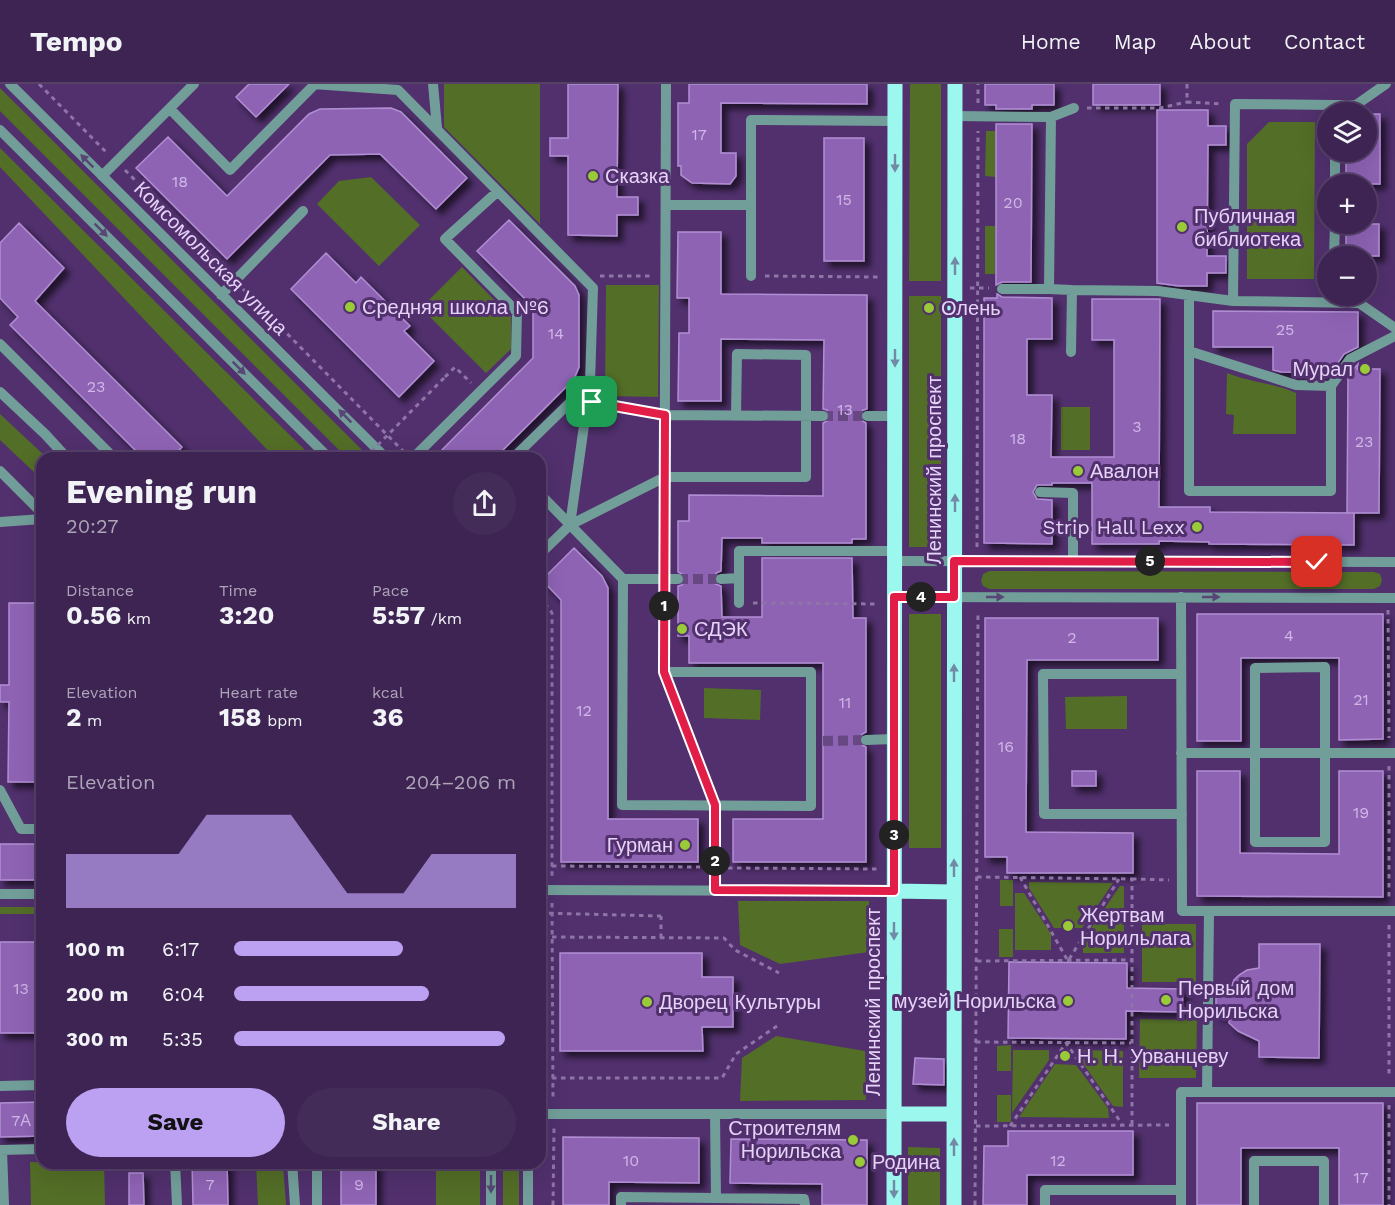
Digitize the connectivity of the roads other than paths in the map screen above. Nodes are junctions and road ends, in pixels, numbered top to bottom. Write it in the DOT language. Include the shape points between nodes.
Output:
graph roads {
  1 [pos="10,84"];
  2 [pos="194,84"];
  3 [pos="433,84"];
  4 [pos="666,84"];
  5 [pos="895,84"];
  6 [pos="955,84"];
  7 [pos="1386,84"];
  8 [pos="314,85"];
  9 [pos="400,87"];
  10 [pos="1360,102"];
  11 [pos="170,108"];
  12 [pos="1074,108"];
  13 [pos="1317,108"];
  14 [pos="955,116"];
  15 [pos="1051,117"];
  16 [pos="895,121"];
  17 [pos="436,128"];
  18 [pos="0,130"];
  19 [pos="102,176"];
  20 [pos="497,192"];
  21 [pos="666,205"];
  22 [pos="751,205"];
  23 [pos="303,211"];
  24 [pos="751,276"];
  25 [pos="1002,289"];
  26 [pos="1050,290"];
  27 [pos="1072,290"];
  28 [pos="221,295"];
  29 [pos="1189,295"];
  30 [pos="1317,299"];
  31 [pos="1233,301"];
  32 [pos="1363,306"];
  33 [pos="1395,328"];
  34 [pos="1395,336"];
  35 [pos="0,344"];
  36 [pos="1189,351"];
  37 [pos="1071,352"];
  38 [pos="590,383"];
  39 [pos="1331,386"];
  40 [pos="0,392"];
  41 [pos="665,415"];
  42 [pos="736,416"];
  43 [pos="806,416"];
  44 [pos="823,416"];
  45 [pos="867,416"];
  46 [pos="895,416"];
  47 [pos="62,452"];
  48 [pos="108,452"];
  49 [pos="323,452"];
  50 [pos="380,452"];
  51 [pos="419,452"];
  52 [pos="519,452"];
  53 [pos="0,471"];
  54 [pos="665,477"];
  55 [pos="1040,492"];
  56 [pos="546,500"];
  57 [pos="36,507"];
  58 [pos="36,519"];
  59 [pos="0,522"];
  60 [pos="570,525"];
  61 [pos="546,548"];
  62 [pos="894,556"];
  63 [pos="954,561"];
  64 [pos="1073,561"];
  65 [pos="1395,562"];
  66 [pos="739,578"];
  67 [pos="623,579"];
  68 [pos="664,579"];
  69 [pos="678,579"];
  70 [pos="721,579"];
  71 [pos="894,597"];
  72 [pos="954,597"];
  73 [pos="1181,597"];
  74 [pos="1395,598"];
  75 [pos="739,603"];
  76 [pos="664,672"];
  77 [pos="1181,674"];
  78 [pos="894,739"];
  79 [pos="866,740"];
  80 [pos="811,741"];
  81 [pos="823,741"];
  82 [pos="1181,753"];
  83 [pos="1255,753"];
  84 [pos="1325,753"];
  85 [pos="1395,753"];
  86 [pos="0,790"];
  87 [pos="715,805"];
  88 [pos="1182,814"];
  89 [pos="36,829"];
  90 [pos="546,890"];
  91 [pos="715,890"];
  92 [pos="894,891"];
  93 [pos="954,892"];
  94 [pos="0,894"];
  95 [pos="36,894"];
  96 [pos="1395,911"];
  97 [pos="1209,912"];
  98 [pos="36,1085"];
  99 [pos="0,1086"];
  100 [pos="1207,1092"];
  101 [pos="1395,1092"];
  102 [pos="546,1113"];
  103 [pos="715,1114"];
  104 [pos="894,1114"];
  105 [pos="954,1114"];
  106 [pos="36,1149"];
  107 [pos="1,1150"];
  108 [pos="175,1169"];
  109 [pos="292,1169"];
  110 [pos="316,1169"];
  111 [pos="491,1169"];
  112 [pos="528,1169"];
  113 [pos="1181,1190"];
  114 [pos="716,1198"];
  115 [pos="4,1205"];
  116 [pos="177,1205"];
  117 [pos="295,1205"];
  118 [pos="317,1205"];
  119 [pos="491,1205"];
  120 [pos="528,1205"];
  121 [pos="621,1205"];
  122 [pos="805,1205"];
  123 [pos="894,1205"];
  124 [pos="954,1205"];
  125 [pos="1045,1205"];
  126 [pos="1181,1205"];
  127 [pos="1254,1205"];
  128 [pos="1324,1205"];
  19 -- 1 [label="street, Комсомольская улица, one-way"];
  2 -- 11 [label="street"];
  3 -- 17 [label="street"];
  4 -- 21 [label="street"];
  5 -- 16 [label="main road, Ленинский проспект"];
  6 -- 14 [label="main road, Ленинский проспект"];
  7 -- 10 [label="street"];
  8 -- 9 [label="street"];
  8 -- 11 [label="street" via="230,170"];
  9 -- 17 [label="street"];
  11 -- 19 [label="street"];
  12 -- 15 [label="street"];
  13 -- 31 [label="street" via="1235,104"];
  14 -- 15 [label="street"];
  63 -- 14 [label="main road, Ленинский проспект, one-way"];
  15 -- 26 [label="street"];
  16 -- 22 [label="street" via="751,120"];
  16 -- 46 [label="main road, Ленинский проспект, one-way"];
  17 -- 20 [label="street"];
  18 -- 49 [label="street, one-way"];
  19 -- 28 [label="street, Комсомольская улица"];
  20 -- 38 [label="street" via="593,288"];
  20 -- 51 [label="street" via="445,239 517,312 516,356"];
  21 -- 22 [label="street"];
  21 -- 41 [label="street"];
  22 -- 24 [label="street"];
  23 -- 28 [label="street"];
  25 -- 26 [label="street"];
  26 -- 27 [label="street"];
  27 -- 29 [label="street"];
  27 -- 37 [label="street"];
  50 -- 28 [label="street, Комсомольская улица, one-way"];
  29 -- 31 [label="street"];
  29 -- 36 [label="street"];
  30 -- 31 [label="street"];
  32 -- 33 [label="street"];
  34 -- 39 [label="street" via="1350,359"];
  35 -- 48 [label="street"];
  36 -- 39 [label="street" via="1296,385"];
  36 -- 39 [label="street" via="1189,491 1331,491"];
  38 -- 41 [label="street" via="592,402"];
  38 -- 52 [label="street"];
  38 -- 60 [label="street"];
  40 -- 47 [label="street"];
  41 -- 42 [label="street"];
  41 -- 54 [label="street"];
  42 -- 43 [label="street"];
  42 -- 43 [label="street" via="737,354 806,355"];
  43 -- 44 [label="street"];
  43 -- 54 [label="street" via="806,477"];
  45 -- 46 [label="street"];
  46 -- 62 [label="main road, Ленинский проспект"];
  53 -- 57 [label="street"];
  54 -- 60 [label="street"];
  54 -- 68 [label="street"];
  55 -- 64 [label="street" via="1073,493"];
  56 -- 60 [label="street"];
  58 -- 59 [label="street"];
  60 -- 61 [label="street"];
  60 -- 67 [label="street"];
  62 -- 63 [label="street"];
  62 -- 66 [label="street" via="739,551"];
  62 -- 71 [label="main road, Ленинский проспект"];
  63 -- 64 [label="street"];
  63 -- 72 [label="main road, Ленинский проспект"];
  64 -- 65 [label="street"];
  66 -- 70 [label="street"];
  66 -- 75 [label="street"];
  67 -- 68 [label="street"];
  67 -- 87 [label="street" via="622,805"];
  68 -- 69 [label="street"];
  68 -- 76 [label="street"];
  71 -- 72 [label="street"];
  71 -- 78 [label="main road, Ленинский проспект"];
  72 -- 73 [label="street, one-way"];
  93 -- 72 [label="main road, Ленинский проспект, one-way"];
  73 -- 74 [label="street, one-way"];
  73 -- 77 [label="street"];
  76 -- 80 [label="street" via="811,672"];
  76 -- 87 [label="street"];
  77 -- 82 [label="street"];
  77 -- 88 [label="street" via="1043,674 1043,686 1044,814"];
  78 -- 79 [label="street"];
  78 -- 92 [label="main road, Ленинский проспект"];
  80 -- 81 [label="street"];
  80 -- 87 [label="street" via="811,806"];
  82 -- 83 [label="street"];
  82 -- 88 [label="street"];
  83 -- 84 [label="street"];
  83 -- 84 [label="street" via="1255,668 1325,668"];
  83 -- 84 [label="street" via="1255,842 1325,842"];
  84 -- 85 [label="street"];
  86 -- 89 [label="street" via="21,829"];
  87 -- 91 [label="street"];
  88 -- 97 [label="street" via="1182,912"];
  90 -- 91 [label="street"];
  91 -- 92 [label="street"];
  92 -- 93 [label="main road, Ленинский проспект"];
  92 -- 104 [label="main road, Ленинский проспект, one-way"];
  93 -- 105 [label="main road, Ленинский проспект"];
  94 -- 95 [label="street"];
  96 -- 97 [label="street"];
  97 -- 100 [label="street"];
  98 -- 99 [label="street"];
  100 -- 101 [label="street"];
  100 -- 113 [label="street" via="1180,1092"];
  102 -- 103 [label="street"];
  103 -- 104 [label="street"];
  103 -- 114 [label="street"];
  104 -- 105 [label="main road, Ленинский проспект"];
  104 -- 123 [label="main road, Ленинский проспект, one-way"];
  124 -- 105 [label="main road, Ленинский проспект, one-way"];
  106 -- 107 [label="street"];
  107 -- 115 [label="street"];
  108 -- 116 [label="street"];
  109 -- 117 [label="street"];
  110 -- 118 [label="street"];
  111 -- 119 [label="street, one-way"];
  112 -- 120 [label="street"];
  113 -- 125 [label="street" via="1045,1190"];
  113 -- 126 [label="street"];
  114 -- 121 [label="street" via="621,1197"];
  114 -- 122 [label="street" via="804,1199"];
  127 -- 128 [label="street" via="1254,1161 1324,1161"];
}
